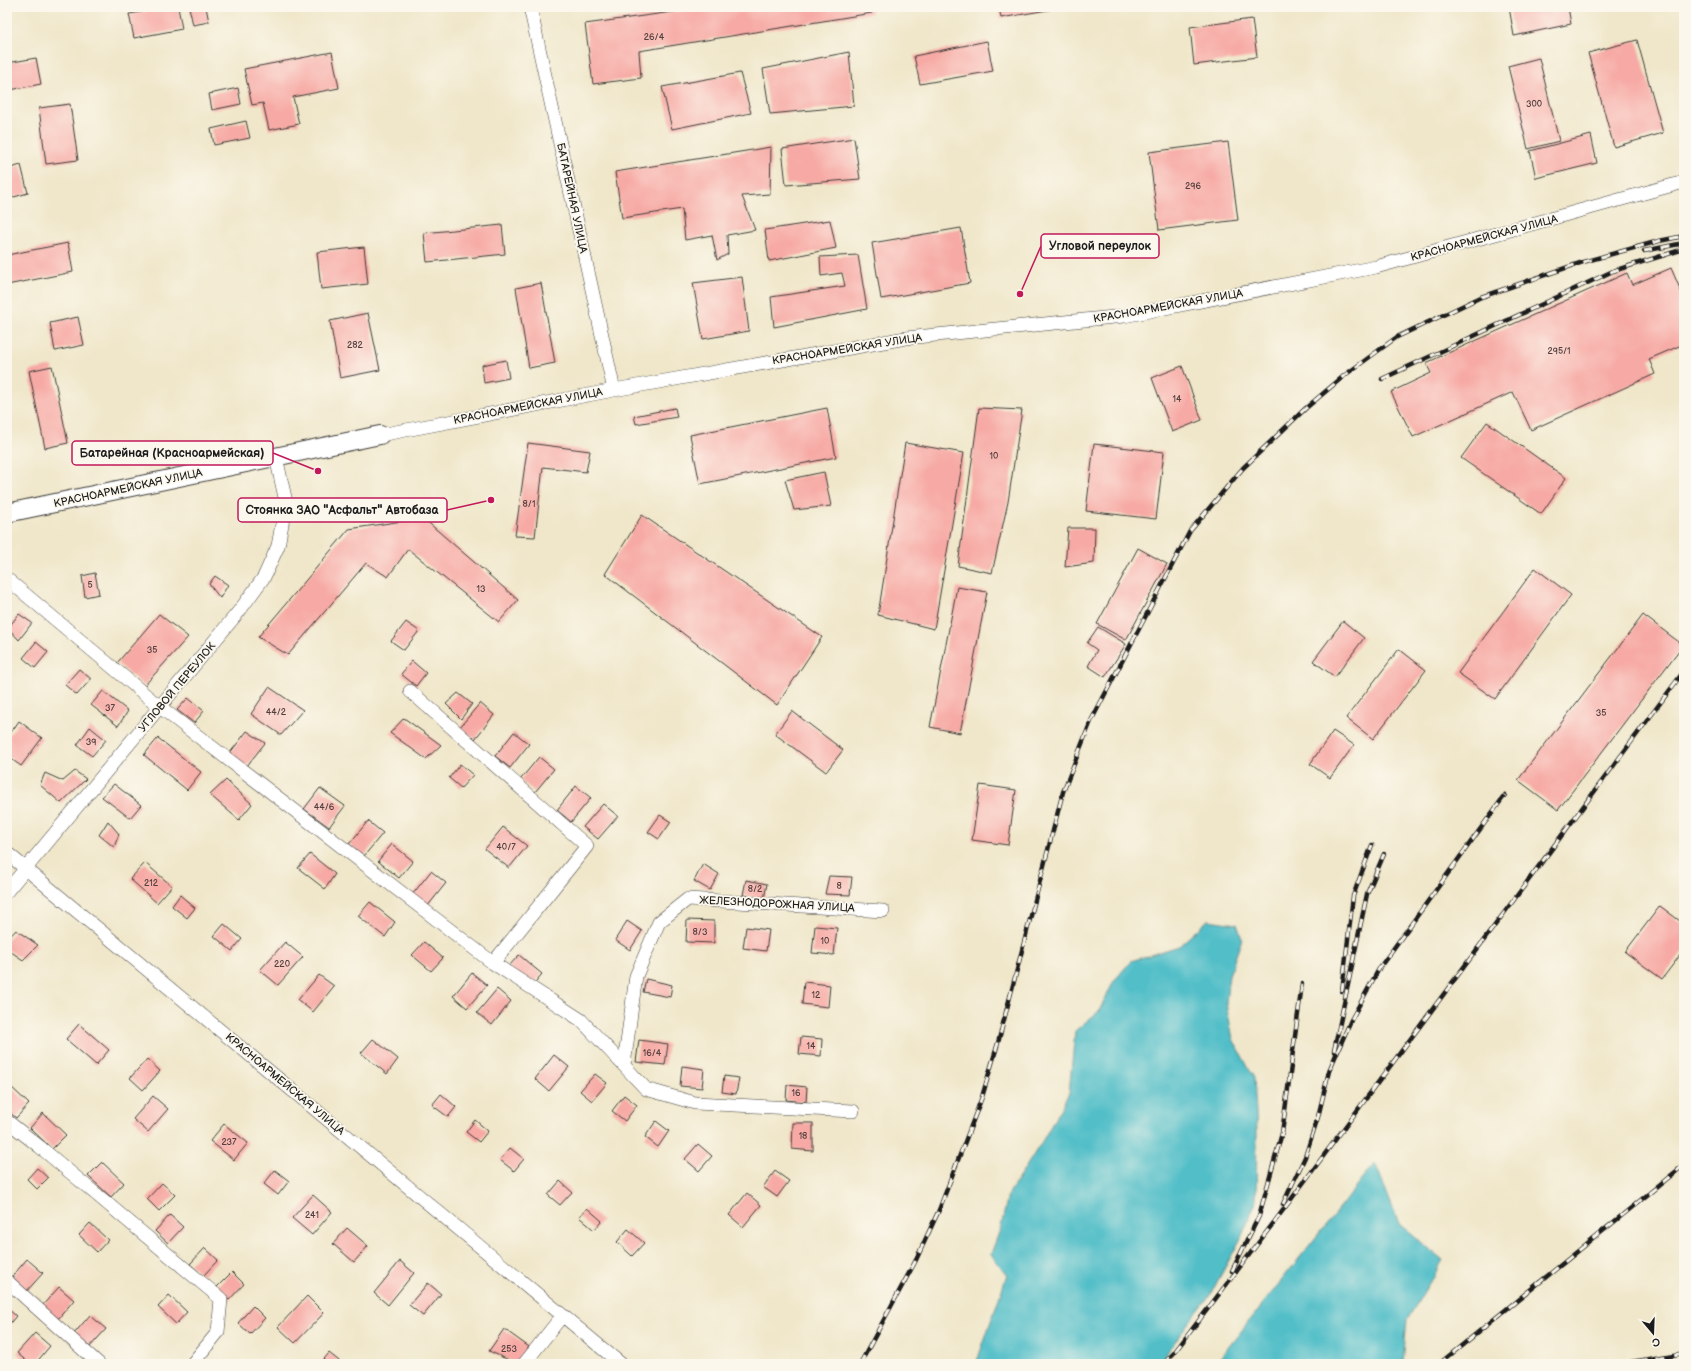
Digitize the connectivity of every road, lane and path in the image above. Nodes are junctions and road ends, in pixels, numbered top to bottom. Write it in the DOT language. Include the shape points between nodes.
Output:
graph roads {
  1 [pos="530,7"];
  2 [pos="1684,182"];
  3 [pos="614,390"];
  4 [pos="380,435"];
  5 [pos="276,457"];
  6 [pos="7,513"];
  7 [pos="7,579"];
  8 [pos="410,691"];
  9 [pos="160,707"];
  10 [pos="7,853"];
  11 [pos="26,869"];
  12 [pos="7,891"];
  13 [pos="883,911"];
  14 [pos="493,963"];
  15 [pos="624,1065"];
  16 [pos="853,1111"];
  17 [pos="7,1121"];
  18 [pos="7,1281"];
  19 [pos="562,1316"];
  20 [pos="100,1364"];
  21 [pos="192,1364"];
  22 [pos="524,1364"];
  23 [pos="620,1364"];
  1 -- 3 [label="street, БАТАРЕЙНАЯ УЛИЦА"];
  2 -- 3 [label="street, КРАСНОАРМЕЙСКАЯ УЛИЦА" via="1368,269 1124,316 906,338"];
  3 -- 4 [label="street, КРАСНОАРМЕЙСКАЯ УЛИЦА"];
  4 -- 5 [label="street, КРАСНОАРМЕЙСКАЯ УЛИЦА"];
  5 -- 6 [label="street, КРАСНОАРМЕЙСКАЯ УЛИЦА"];
  5 -- 9 [label="street, УГЛОВОЙ ПЕРЕУЛОК" via="286,502 278,546 264,576 240,610"];
  7 -- 9 [label="street"];
  8 -- 14 [label="street" via="587,846"];
  9 -- 11 [label="street, УГЛОВОЙ ПЕРЕУЛОК"];
  9 -- 14 [label="street"];
  10 -- 11 [label="street, КРАСНОАРМЕЙСКАЯ УЛИЦА"];
  11 -- 12 [label="street, УГЛОВОЙ ПЕРЕУЛОК"];
  11 -- 19 [label="street, КРАСНОАРМЕЙСКАЯ УЛИЦА"];
  13 -- 15 [label="street, ЖЕЛЕЗНОДОРОЖНАЯ УЛИЦА" via="688,899 660,922 636,976"];
  14 -- 15 [label="street" via="581,1020"];
  15 -- 16 [label="street" via="646,1089 695,1103"];
  17 -- 21 [label="street" via="221,1300 218,1332"];
  18 -- 20 [label="street"];
  19 -- 22 [label="street"];
  19 -- 23 [label="street, КРАСНОАРМЕЙСКАЯ УЛИЦА"];
}
